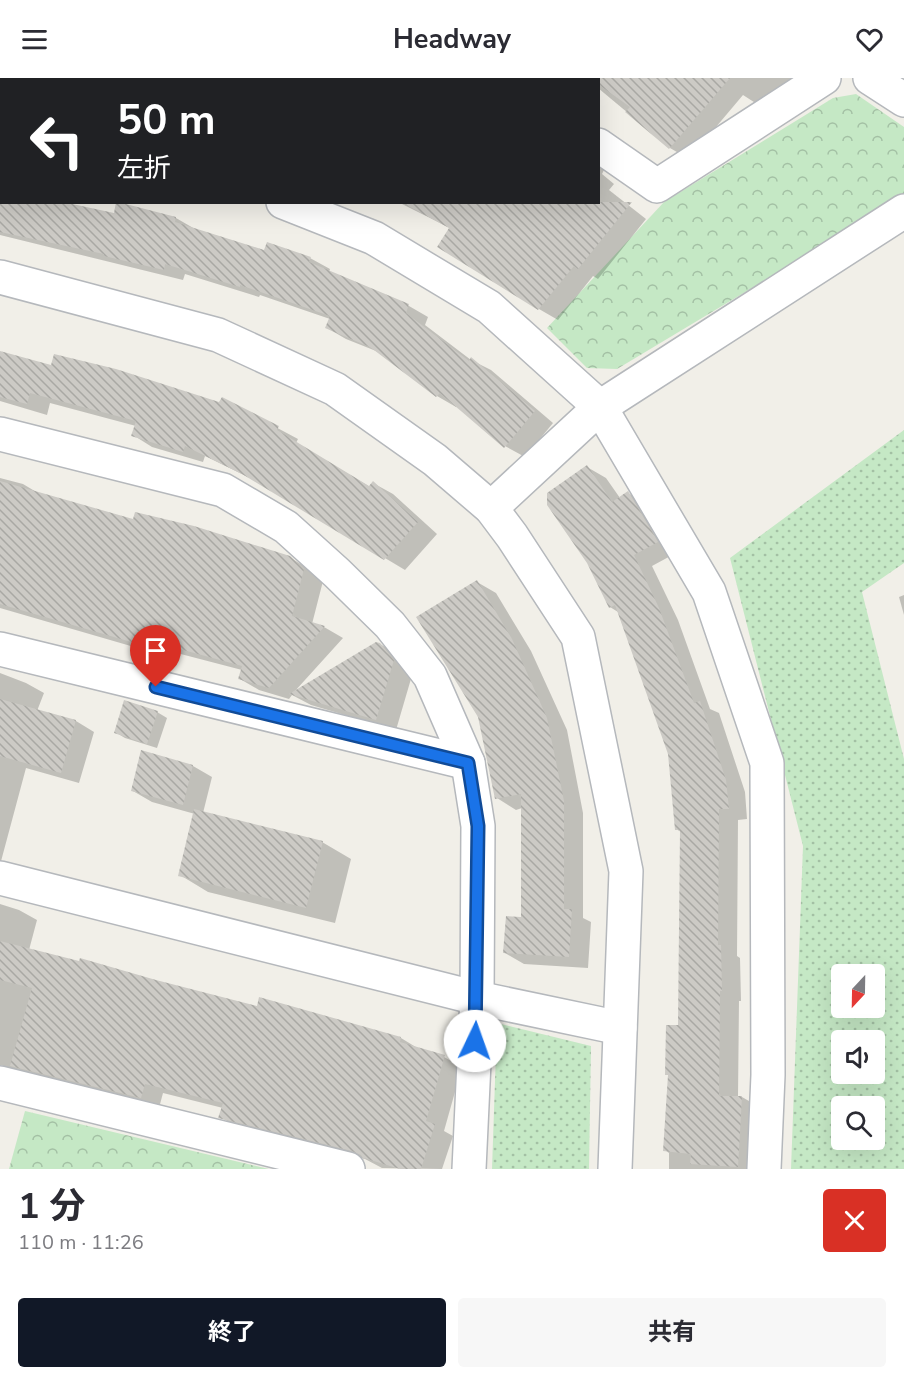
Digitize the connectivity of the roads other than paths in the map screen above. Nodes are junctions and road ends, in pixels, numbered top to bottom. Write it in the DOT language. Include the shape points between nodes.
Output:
graph roads {
  1 [pos="824,78"];
  2 [pos="870,78"];
  3 [pos="904,100"];
  4 [pos="600,146"];
  5 [pos="288,204"];
  6 [pos="904,211"];
  7 [pos="0,277"];
  8 [pos="600,407"];
  9 [pos="0,434"];
  10 [pos="491,508"];
  11 [pos="0,648"];
  12 [pos="468,763"];
  13 [pos="0,878"];
  14 [pos="477,998"];
  15 [pos="620,1028"];
  16 [pos="0,1083"];
  17 [pos="348,1169"];
  18 [pos="469,1169"];
  19 [pos="615,1169"];
  20 [pos="764,1169"];
  1 -- 4 [label="street" via="657,186"];
  2 -- 3 [label="street"];
  5 -- 8 [label="street" via="374,238 489,307"];
  6 -- 8 [label="street"];
  7 -- 10 [label="street" via="218,335 335,389 435,460"];
  8 -- 10 [label="street"];
  8 -- 20 [label="street" via="709,592 767,763 768,1075"];
  9 -- 12 [label="street" via="223,490 286,527 390,625 430,676"];
  10 -- 15 [label="street" via="578,637 626,871"];
  11 -- 12 [label="street"];
  12 -- 14 [label="street" via="478,826"];
  13 -- 14 [label="street"];
  14 -- 15 [label="street"];
  14 -- 18 [label="street"];
  15 -- 19 [label="street"];
  16 -- 17 [label="street"];
}
